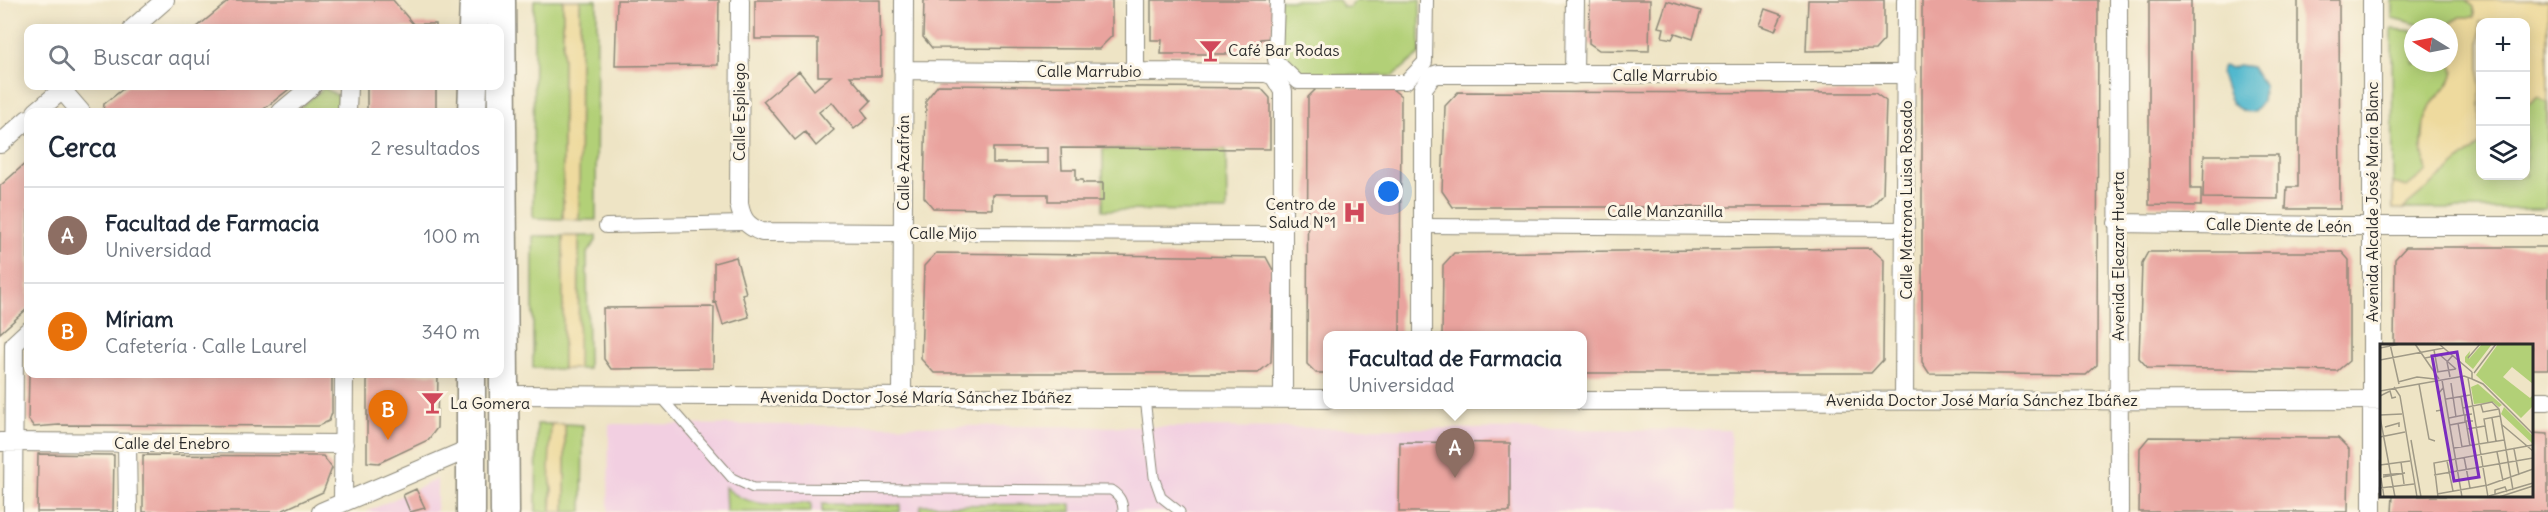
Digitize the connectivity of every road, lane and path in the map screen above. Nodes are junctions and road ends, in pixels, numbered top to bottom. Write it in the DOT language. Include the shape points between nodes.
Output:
graph roads {
  1 [pos="165,0"];
  2 [pos="474,0"];
  3 [pos="740,0"];
  4 [pos="904,0"];
  5 [pos="1135,0"];
  6 [pos="1277,0"];
  7 [pos="1426,0"];
  8 [pos="1575,0"];
  9 [pos="1906,0"];
  10 [pos="2118,0"];
  11 [pos="2372,0"];
  12 [pos="502,3"];
  13 [pos="138,24"];
  14 [pos="473,24"];
  15 [pos="502,24"];
  16 [pos="903,70"];
  17 [pos="1135,71"];
  18 [pos="1279,72"];
  19 [pos="1907,74"];
  20 [pos="1575,75"];
  21 [pos="1420,78"];
  22 [pos="62,90"];
  23 [pos="65,90"];
  24 [pos="307,90"];
  25 [pos="348,90"];
  26 [pos="473,90"];
  27 [pos="502,90"];
  28 [pos="41,108"];
  29 [pos="78,108"];
  30 [pos="286,108"];
  31 [pos="347,108"];
  32 [pos="472,108"];
  33 [pos="503,108"];
  34 [pos="24,123"];
  35 [pos="0,144"];
  36 [pos="745,223"];
  37 [pos="2117,223"];
  38 [pos="606,226"];
  39 [pos="1424,226"];
  40 [pos="2373,226"];
  41 [pos="2548,226"];
  42 [pos="1906,230"];
  43 [pos="903,233"];
  44 [pos="1282,234"];
  45 [pos="1423,331"];
  46 [pos="24,336"];
  47 [pos="344,378"];
  48 [pos="471,378"];
  49 [pos="504,378"];
  50 [pos="504,395"];
  51 [pos="660,396"];
  52 [pos="902,397"];
  53 [pos="1145,398"];
  54 [pos="1283,398"];
  55 [pos="1323,399"];
  56 [pos="1904,400"];
  57 [pos="2118,400"];
  58 [pos="2377,400"];
  59 [pos="1587,401"];
  60 [pos="6,442"];
  61 [pos="127,443"];
  62 [pos="344,444"];
  63 [pos="471,448"];
  64 [pos="343,501"];
  65 [pos="13,512"];
  66 [pos="129,512"];
  67 [pos="321,512"];
  68 [pos="471,512"];
  69 [pos="505,512"];
  70 [pos="1123,512"];
  71 [pos="1180,512"];
  72 [pos="2119,512"];
  73 [pos="2372,512"];
  1 -- 13 [label="street"];
  2 -- 14 [label="main road"];
  3 -- 36 [label="street, Calle Espliego" via="739,204"];
  4 -- 16 [label="street, Calle Azafrán"];
  5 -- 17 [label="street"];
  6 -- 18 [label="street" via="1275,60"];
  7 -- 21 [label="street" via="1425,62"];
  8 -- 20 [label="street"];
  9 -- 19 [label="street, Calle Matrona Luisa Rosado"];
  10 -- 37 [label="street, Avenida Eleazar Huerta"];
  11 -- 40 [label="street, Avenida Alcalde José María Blanc"];
  12 -- 15 [label="main road"];
  16 -- 17 [label="street, Calle Marrubio"];
  16 -- 43 [label="street, Calle Azafrán"];
  17 -- 18 [label="street, Calle Marrubio"];
  18 -- 21 [label="street, Calle Marrubio" via="1298,82"];
  18 -- 44 [label="street" via="1283,91"];
  19 -- 20 [label="street, Calle Marrubio"];
  19 -- 42 [label="street, Calle Matrona Luisa Rosado"];
  20 -- 21 [label="street, Calle Marrubio" via="1438,74"];
  21 -- 39 [label="street"];
  22 -- 28 [label="street"];
  23 -- 29 [label="street"];
  24 -- 30 [label="street"];
  25 -- 31 [label="street"];
  26 -- 32 [label="main road"];
  27 -- 33 [label="main road"];
  34 -- 35 [label="street"];
  36 -- 38 [label="street, Calle Mijo"];
  36 -- 43 [label="street, Calle Mijo" via="762,232"];
  37 -- 40 [label="street, Calle Diente de León"];
  37 -- 57 [label="street, Avenida Eleazar Huerta"];
  39 -- 42 [label="street, Calle Manzanilla"];
  39 -- 45 [label="street"];
  40 -- 41 [label="street, Calle Diente de León"];
  40 -- 58 [label="street, Avenida Alcalde José María Blanc"];
  42 -- 56 [label="street, Calle Matrona Luisa Rosado"];
  43 -- 44 [label="street, Calle Mijo"];
  43 -- 52 [label="street, Calle Azafrán"];
  44 -- 54 [label="street"];
  46 -- 60 [label="street" via="14,344"];
  47 -- 62 [label="street"];
  48 -- 63 [label="main road"];
  49 -- 50 [label="main road"];
  50 -- 51 [label="street, Avenida Doctor José María Sánchez Ibáñez"];
  50 -- 69 [label="main road"];
  51 -- 52 [label="street, Avenida Doctor José María Sánchez Ibáñez"];
  51 -- 70 [label="lane" via="732,478 753,488 1111,490 1123,504"];
  52 -- 53 [label="street, Avenida Doctor José María Sánchez Ibáñez"];
  53 -- 54 [label="street, Avenida Doctor José María Sánchez Ibáñez"];
  53 -- 71 [label="lane" via="1154,477 1161,496"];
  54 -- 55 [label="street, Avenida Doctor José María Sánchez Ibáñez"];
  56 -- 57 [label="street, Avenida Doctor José María Sánchez Ibáñez"];
  56 -- 59 [label="street, Avenida Doctor José María Sánchez Ibáñez"];
  57 -- 58 [label="street, Avenida Doctor José María Sánchez Ibáñez"];
  57 -- 72 [label="street, Avenida Eleazar Huerta"];
  58 -- 73 [label="street, Avenida Alcalde José María Blanc"];
  60 -- 61 [label="street, Calle del Enebro"];
  60 -- 65 [label="street"];
  61 -- 62 [label="street, Calle del Enebro"];
  61 -- 66 [label="street"];
  62 -- 64 [label="street"];
  63 -- 64 [label="street"];
  63 -- 68 [label="main road"];
  64 -- 67 [label="street"];
}
